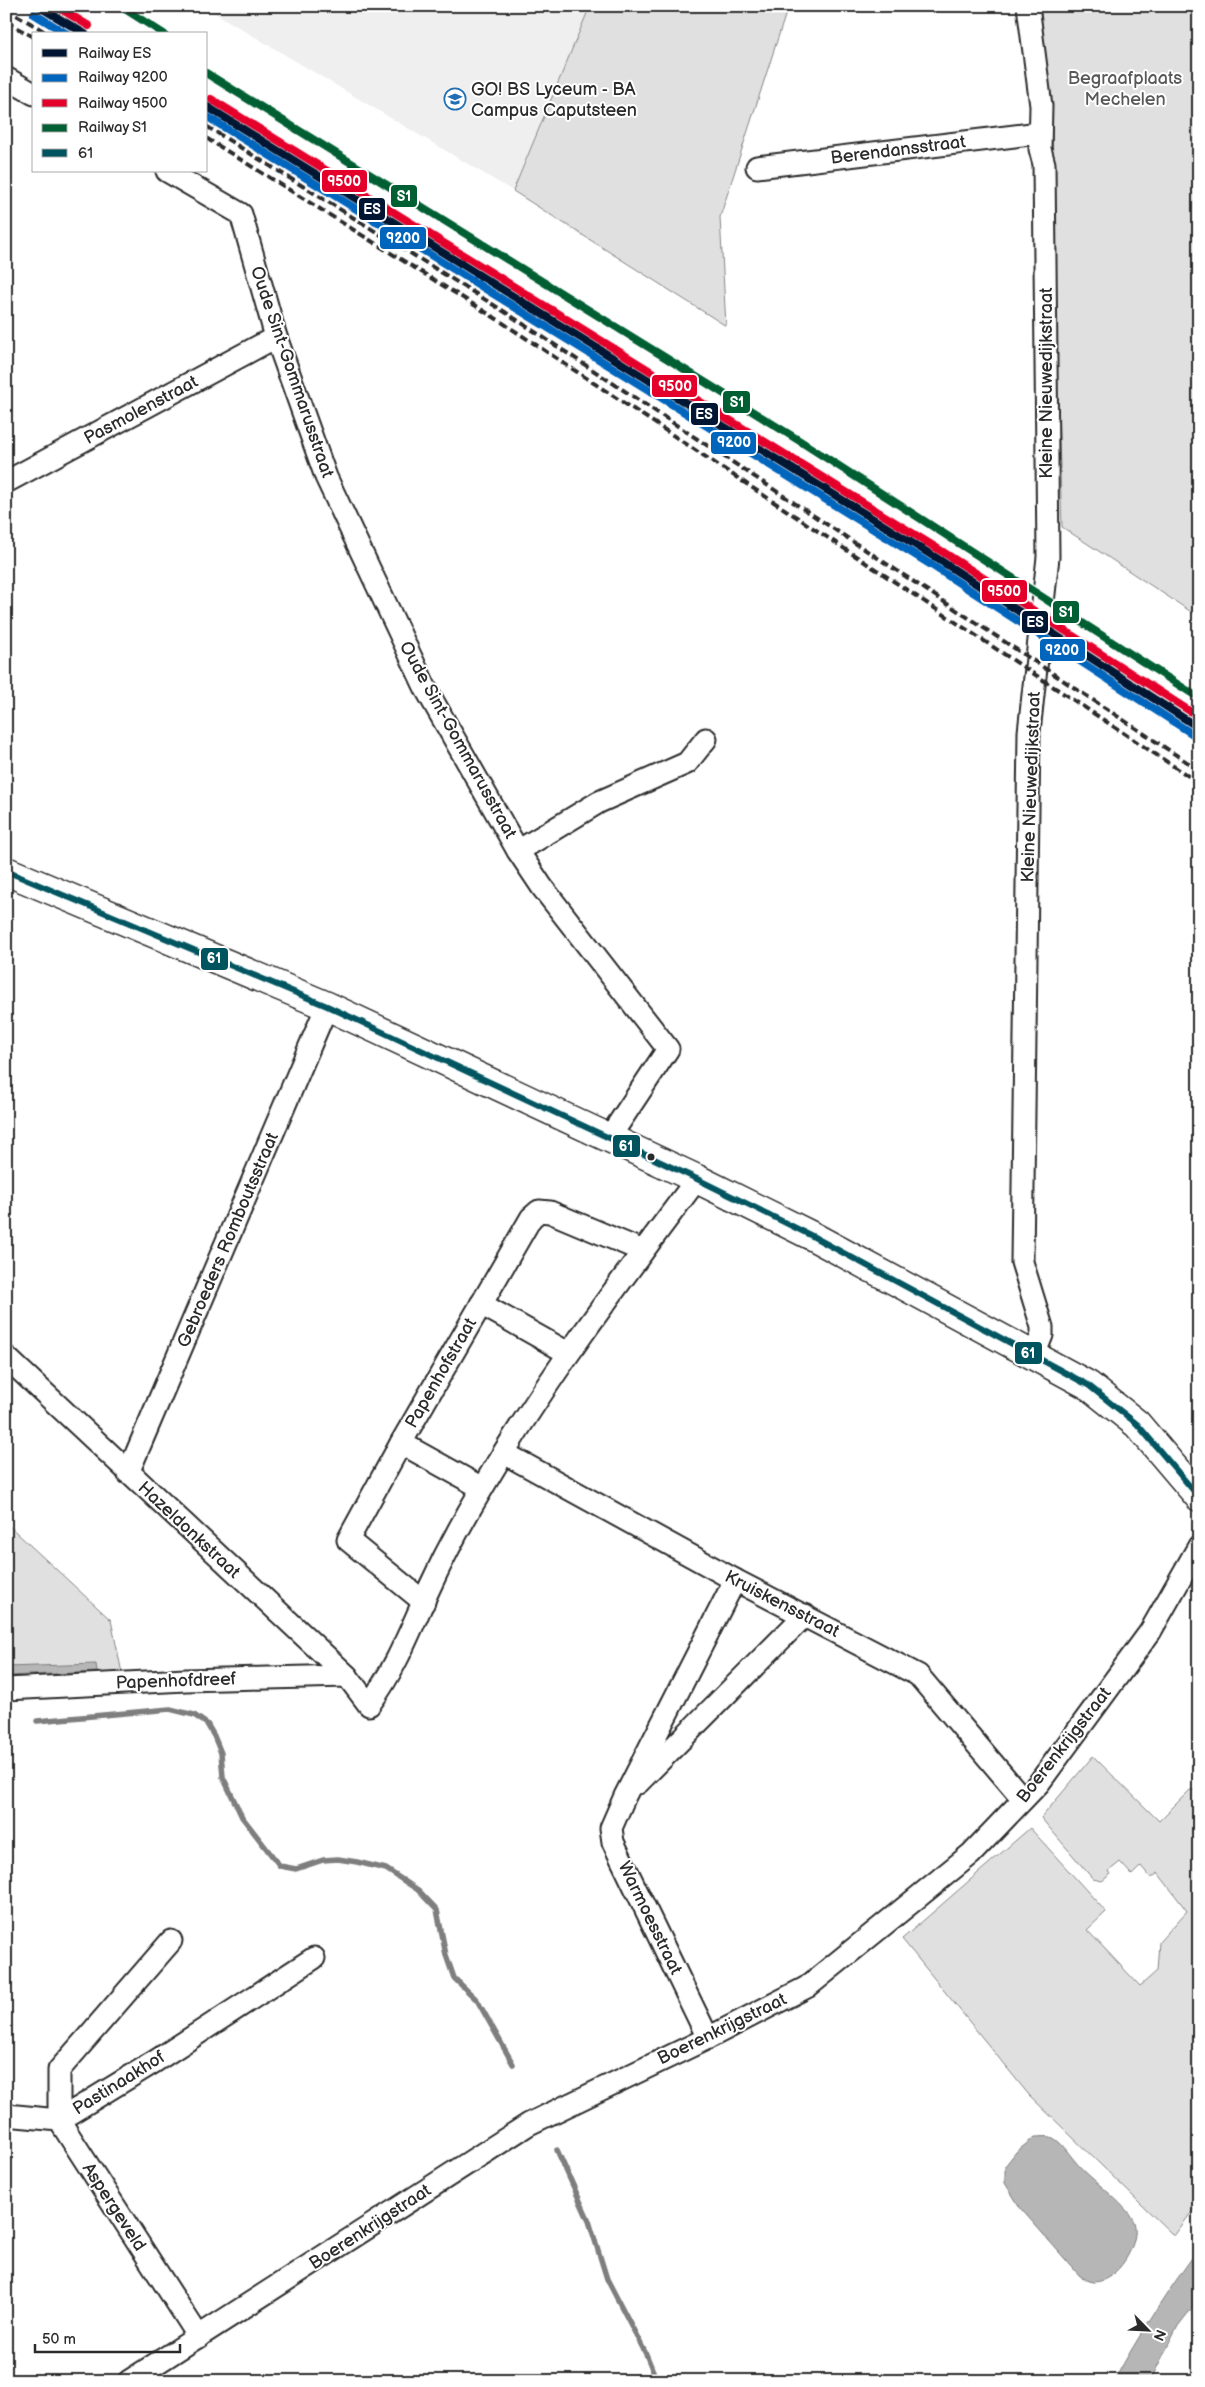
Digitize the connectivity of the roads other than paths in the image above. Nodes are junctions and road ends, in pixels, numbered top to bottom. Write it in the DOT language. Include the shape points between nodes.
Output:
graph roads {
  1 [pos="1028,6"];
  2 [pos="6,78"];
  3 [pos="32,93"];
  4 [pos="1039,132"];
  5 [pos="757,167"];
  6 [pos="169,172"];
  7 [pos="276,337"];
  8 [pos="6,482"];
  9 [pos="706,739"];
  10 [pos="518,850"];
  11 [pos="6,871"];
  12 [pos="327,1006"];
  13 [pos="608,1138"];
  14 [pos="697,1179"];
  15 [pos="644,1251"];
  16 [pos="481,1304"];
  17 [pos="568,1354"];
  18 [pos="1034,1355"];
  19 [pos="6,1358"];
  20 [pos="401,1443"];
  21 [pos="504,1453"];
  22 [pos="128,1473"];
  23 [pos="482,1488"];
  24 [pos="1199,1497"];
  25 [pos="1199,1546"];
  26 [pos="735,1580"];
  27 [pos="424,1602"];
  28 [pos="805,1615"];
  29 [pos="347,1676"];
  30 [pos="6,1689"];
  31 [pos="625,1796"];
  32 [pos="1024,1799"];
  33 [pos="171,1941"];
  34 [pos="314,1958"];
  35 [pos="708,2038"];
  36 [pos="6,2115"];
  37 [pos="59,2120"];
  38 [pos="199,2337"];
  39 [pos="129,2381"];
  1 -- 4 [label="street, Kleine Nieuwedijkstraat" via="1040,106"];
  2 -- 3 [label="street"];
  4 -- 5 [label="street, Berendansstraat"];
  4 -- 18 [label="street, Kleine Nieuwedijkstraat" via="1044,164 1048,557 1029,732 1022,1252 1022,1262 1042,1327"];
  6 -- 7 [label="street, Oude Sint-Gommarusstraat" via="241,214"];
  7 -- 8 [label="street, Pasmolenstraat"];
  7 -- 10 [label="street, Oude Sint-Gommarusstraat" via="326,477 409,654"];
  9 -- 10 [label="street" via="687,763 599,802"];
  10 -- 13 [label="street, Oude Sint-Gommarusstraat" via="548,895 668,1049"];
  11 -- 12 [label="main road"];
  12 -- 13 [label="main road"];
  12 -- 22 [label="street, Gebroeders Romboutsstraat"];
  13 -- 14 [label="main road"];
  14 -- 15 [label="street"];
  14 -- 18 [label="main road" via="812,1236"];
  15 -- 16 [label="street, Papenhofstraat" via="550,1212 539,1211 531,1218"];
  15 -- 17 [label="street"];
  16 -- 17 [label="street, Papenhofstraat"];
  16 -- 20 [label="street, Papenhofstraat"];
  17 -- 21 [label="street"];
  18 -- 24 [label="main road" via="1088,1385 1137,1424"];
  19 -- 22 [label="street, Hazeldonkstraat"];
  20 -- 23 [label="street, Papenhofstraat"];
  20 -- 27 [label="street, Papenhofstraat" via="348,1540"];
  21 -- 23 [label="street"];
  21 -- 26 [label="street, Kruiskensstraat"];
  22 -- 29 [label="street, Hazeldonkstraat"];
  23 -- 27 [label="street"];
  25 -- 32 [label="street, Boerenkrijgstraat" via="1150,1632"];
  26 -- 28 [label="street, Kruiskensstraat"];
  26 -- 31 [label="street, Warmoesstraat"];
  27 -- 29 [label="street, Hazeldonkstraat" via="386,1681 369,1705"];
  28 -- 31 [label="street, Warmoesstraat"];
  28 -- 32 [label="street, Kruiskensstraat" via="918,1675"];
  29 -- 30 [label="street, Papenhofdreef"];
  31 -- 35 [label="street, Warmoesstraat" via="611,1828 613,1842"];
  32 -- 35 [label="street, Boerenkrijgstraat" via="971,1854 808,1986"];
  33 -- 37 [label="street, Pastinaakhof" via="59,2070"];
  34 -- 37 [label="street, Pastinaakhof"];
  35 -- 38 [label="street, Boerenkrijgstraat" via="529,2124"];
  36 -- 37 [label="street"];
  37 -- 38 [label="street, Aspergeveld"];
  38 -- 39 [label="street, Boerenkrijgstraat"];
}
